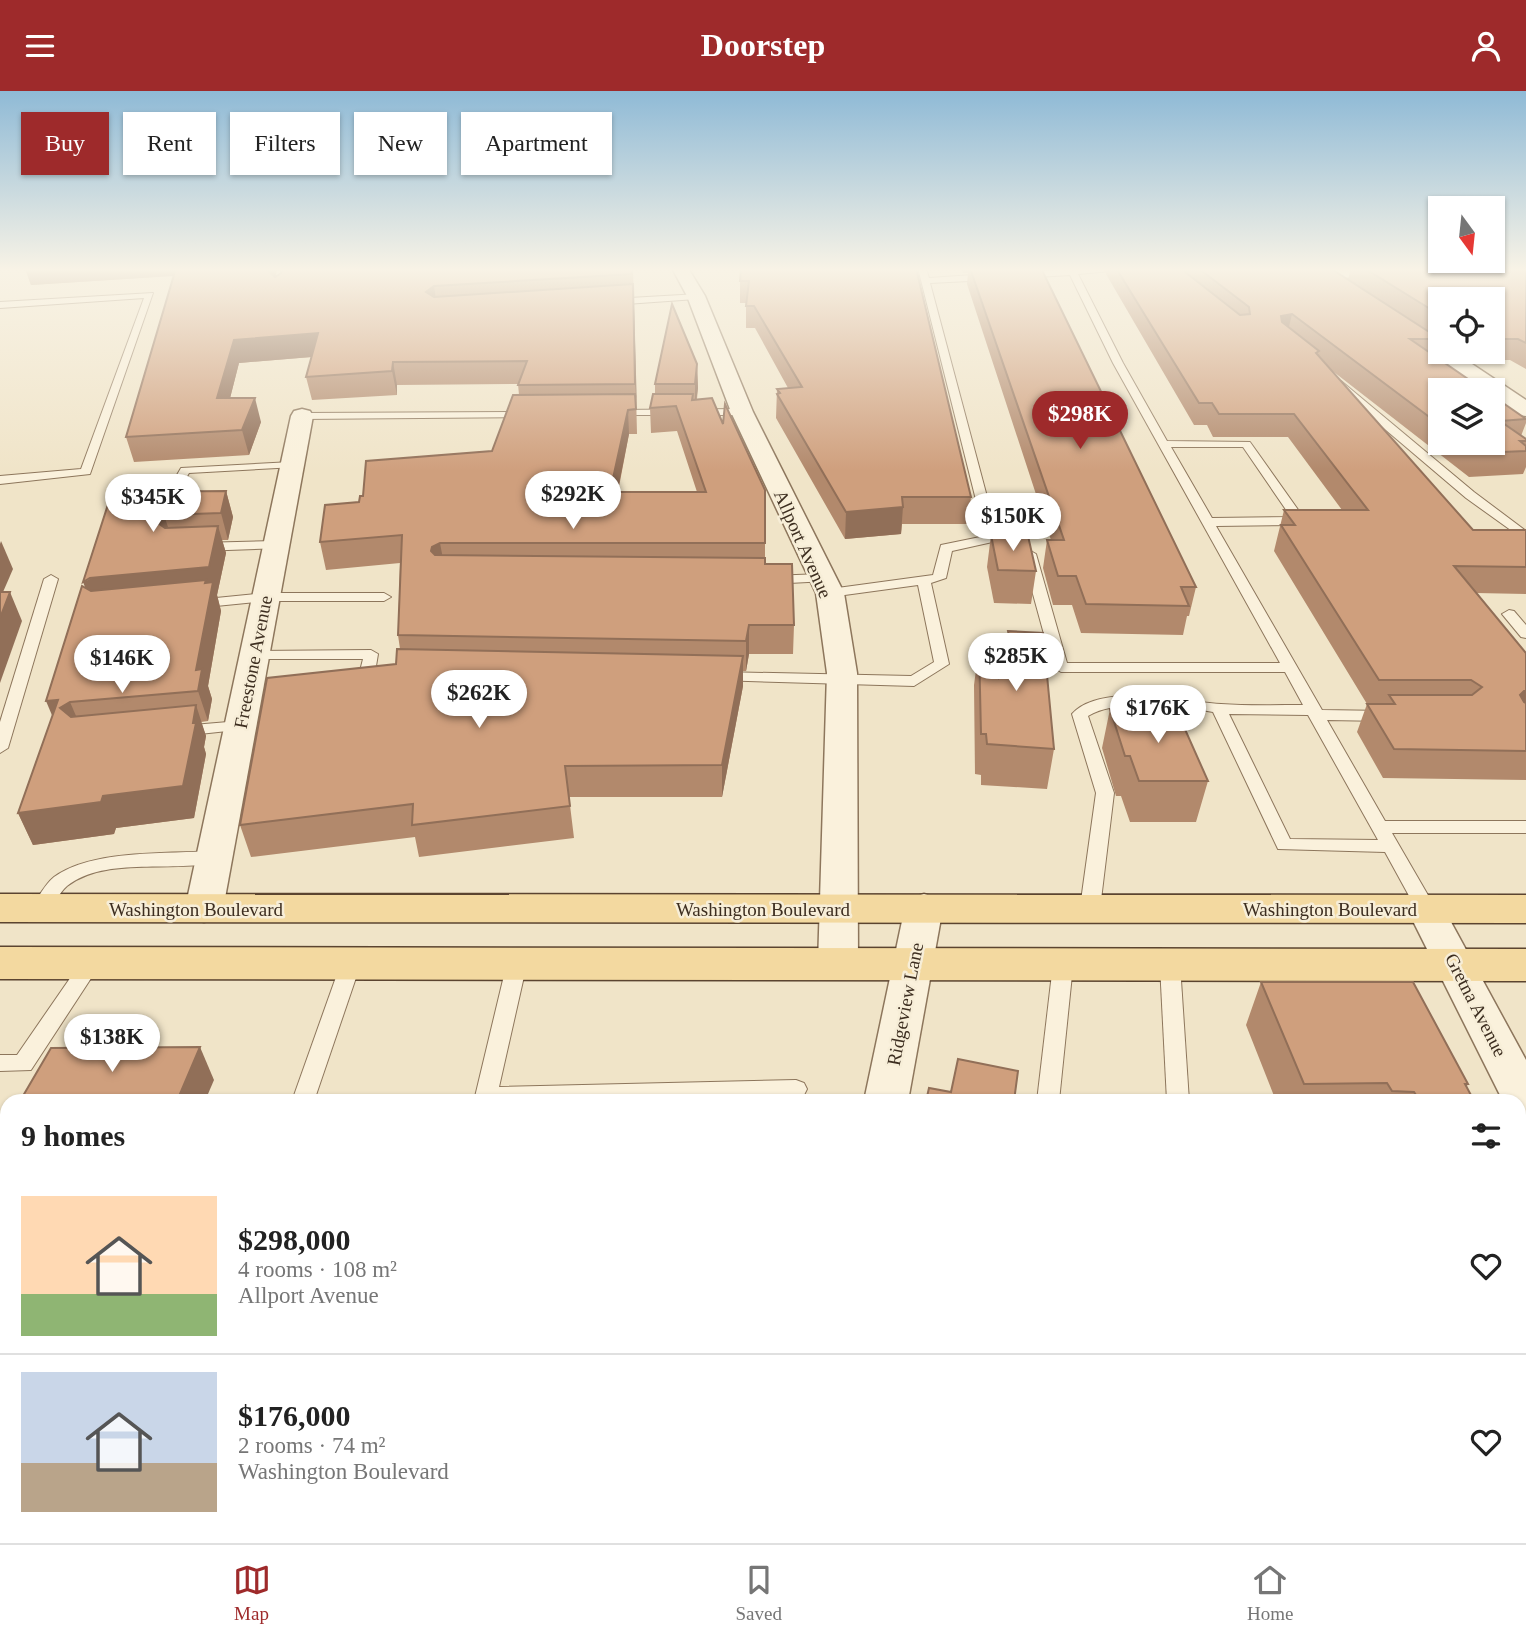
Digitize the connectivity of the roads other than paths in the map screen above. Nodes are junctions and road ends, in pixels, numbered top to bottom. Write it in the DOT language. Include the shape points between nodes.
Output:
graph roads {
  1 [pos="135,336"];
  2 [pos="712,336"];
  3 [pos="942,336"];
  4 [pos="1105,336"];
  5 [pos="1460,364"];
  6 [pos="1322,371"];
  7 [pos="1482,378"];
  8 [pos="1505,382"];
  9 [pos="1526,383"];
  10 [pos="1505,395"];
  11 [pos="1526,410"];
  12 [pos="742,412"];
  13 [pos="604,413"];
  14 [pos="536,414"];
  15 [pos="302,416"];
  16 [pos="1164,444"];
  17 [pos="292,465"];
  18 [pos="0,480"];
  19 [pos="166,504"];
  20 [pos="1208,522"];
  21 [pos="1526,537"];
  22 [pos="1004,541"];
  23 [pos="276,545"];
  24 [pos="186,548"];
  25 [pos="51,579"];
  26 [pos="750,580"];
  27 [pos="924,580"];
  28 [pos="826,585"];
  29 [pos="266,597"];
  30 [pos="384,597"];
  31 [pos="184,605"];
  32 [pos="1526,614"];
  33 [pos="1526,634"];
  34 [pos="255,655"];
  35 [pos="1290,668"];
  36 [pos="410,671"];
  37 [pos="703,676"];
  38 [pos="842,678"];
  39 [pos="1219,709"];
  40 [pos="1315,713"];
  41 [pos="1408,716"];
  42 [pos="240,726"];
  43 [pos="3,727"];
  44 [pos="162,733"];
  45 [pos="0,748"];
  46 [pos="1380,827"];
  47 [pos="1526,827"];
  48 [pos="1390,845"];
  49 [pos="215,857"];
  50 [pos="0,908"];
  51 [pos="41,908"];
  52 [pos="924,908"];
  53 [pos="1090,908"];
  54 [pos="204,909"];
  55 [pos="841,909"];
  56 [pos="1426,909"];
  57 [pos="1526,909"];
  58 [pos="0,963"];
  59 [pos="91,963"];
  60 [pos="351,963"];
  61 [pos="517,963"];
  62 [pos="838,965"];
  63 [pos="913,965"];
  64 [pos="1063,965"];
  65 [pos="1170,965"];
  66 [pos="1455,965"];
  67 [pos="1526,965"];
  68 [pos="0,1063"];
  69 [pos="796,1089"];
  70 [pos="305,1094"];
  71 [pos="486,1094"];
  72 [pos="623,1094"];
  73 [pos="887,1094"];
  74 [pos="1049,1094"];
  75 [pos="1178,1094"];
  76 [pos="1522,1094"];
  1 -- 18 [label="lane" via="86,473"];
  2 -- 12 [label="street, Allport Avenue"];
  3 -- 22 [label="lane"];
  4 -- 16 [label="lane"];
  5 -- 7 [label="street"];
  6 -- 21 [label="lane"];
  8 -- 9 [label="street"];
  10 -- 11 [label="street"];
  12 -- 13 [label="lane"];
  12 -- 28 [label="street, Allport Avenue"];
  14 -- 15 [label="lane"];
  15 -- 17 [label="street, Freestone Avenue"];
  16 -- 20 [label="lane"];
  16 -- 20 [label="lane" via="1246,445 1300,521"];
  17 -- 19 [label="lane" via="185,470"];
  17 -- 23 [label="street, Freestone Avenue"];
  20 -- 35 [label="lane"];
  22 -- 27 [label="lane" via="946,548 939,578"];
  22 -- 35 [label="lane" via="1027,547 1061,667"];
  23 -- 24 [label="lane"];
  23 -- 29 [label="street, Freestone Avenue"];
  25 -- 43 [label="lane"];
  26 -- 28 [label="lane"];
  27 -- 28 [label="lane"];
  27 -- 38 [label="lane" via="942,664 914,681"];
  28 -- 38 [label="street, Allport Avenue"];
  29 -- 30 [label="lane"];
  29 -- 31 [label="lane"];
  29 -- 34 [label="street, Freestone Avenue"];
  32 -- 33 [label="lane" via="1509,614"];
  34 -- 36 [label="lane" via="371,654 368,671"];
  34 -- 42 [label="street, Freestone Avenue"];
  35 -- 40 [label="lane"];
  37 -- 38 [label="lane"];
  38 -- 55 [label="street, Allport Avenue"];
  39 -- 40 [label="lane"];
  39 -- 48 [label="lane" via="1284,845"];
  39 -- 53 [label="lane" via="1195,703 1118,704 1093,706 1080,714 1105,793"];
  40 -- 41 [label="lane"];
  40 -- 46 [label="lane"];
  42 -- 44 [label="lane"];
  42 -- 49 [label="street, Freestone Avenue"];
  43 -- 45 [label="lane"];
  46 -- 47 [label="lane"];
  46 -- 48 [label="lane"];
  48 -- 56 [label="lane"];
  49 -- 51 [label="lane" via="98,866 60,882"];
  49 -- 54 [label="street, Freestone Avenue"];
  50 -- 51 [label="main road, Washington Boulevard"];
  51 -- 54 [label="main road, Washington Boulevard"];
  52 -- 53 [label="main road, Washington Boulevard"];
  52 -- 55 [label="main road, Washington Boulevard"];
  52 -- 63 [label="street, Ridgeview Lane"];
  53 -- 56 [label="main road, Washington Boulevard"];
  54 -- 55 [label="main road, Washington Boulevard"];
  55 -- 62 [label="street, Allport Avenue"];
  56 -- 57 [label="main road, Washington Boulevard"];
  56 -- 66 [label="street, Gretna Avenue"];
  58 -- 59 [label="main road"];
  59 -- 60 [label="main road"];
  59 -- 68 [label="lane" via="23,1063"];
  60 -- 61 [label="main road"];
  60 -- 70 [label="lane"];
  61 -- 62 [label="main road"];
  61 -- 71 [label="lane"];
  62 -- 63 [label="main road"];
  63 -- 64 [label="main road"];
  63 -- 73 [label="street, Ridgeview Lane"];
  64 -- 65 [label="main road"];
  64 -- 74 [label="lane"];
  65 -- 66 [label="main road"];
  65 -- 75 [label="lane"];
  66 -- 67 [label="main road"];
  66 -- 76 [label="street, Gretna Avenue"];
  69 -- 72 [label="lane"];
}
